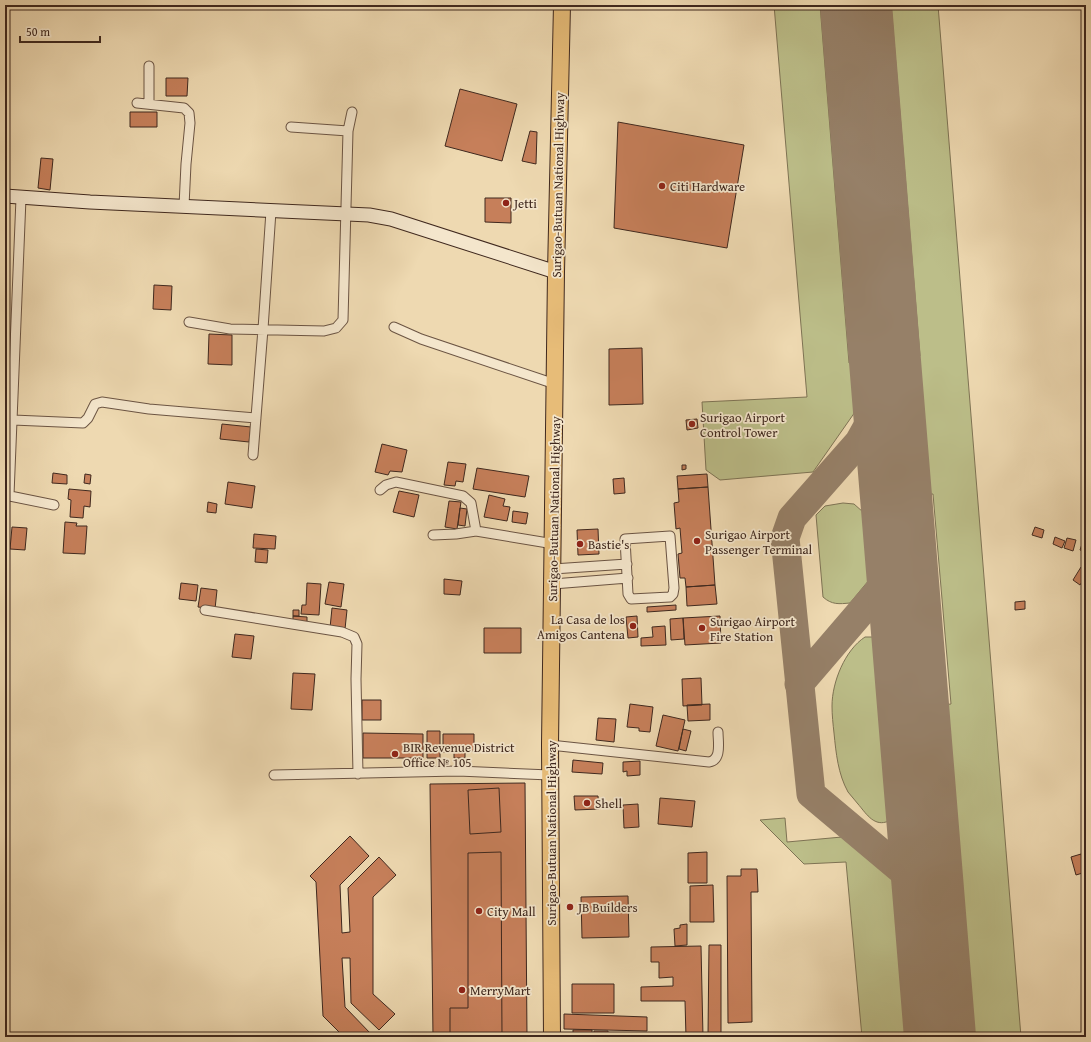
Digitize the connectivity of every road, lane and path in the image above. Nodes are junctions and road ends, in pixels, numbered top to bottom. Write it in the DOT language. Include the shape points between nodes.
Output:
graph roads {
  1 [pos="562,5"];
  2 [pos="149,66"];
  3 [pos="137,104"];
  4 [pos="149,104"];
  5 [pos="352,112"];
  6 [pos="291,127"];
  7 [pos="348,131"];
  8 [pos="5,196"];
  9 [pos="21,198"];
  10 [pos="184,206"];
  11 [pos="271,211"];
  12 [pos="346,214"];
  13 [pos="556,272"];
  14 [pos="190,322"];
  15 [pos="394,328"];
  16 [pos="264,329"];
  17 [pos="10,351"];
  18 [pos="555,384"];
  19 [pos="256,418"];
  20 [pos="13,420"];
  21 [pos="253,455"];
  22 [pos="380,490"];
  23 [pos="7,495"];
  24 [pos="54,505"];
  25 [pos="476,531"];
  26 [pos="432,535"];
  27 [pos="554,544"];
  28 [pos="627,564"];
  29 [pos="553,577"];
  30 [pos="628,578"];
  31 [pos="205,610"];
  32 [pos="718,732"];
  33 [pos="550,745"];
  34 [pos="358,774"];
  35 [pos="274,775"];
  36 [pos="550,775"];
  37 [pos="552,1037"];
  1 -- 13 [label="highway, Surigao-Butuan National Highway"];
  2 -- 4 [label="street"];
  3 -- 4 [label="street"];
  4 -- 10 [label="street" via="184,108 189,113"];
  5 -- 7 [label="street"];
  6 -- 7 [label="street"];
  7 -- 12 [label="street"];
  8 -- 9 [label="street"];
  9 -- 10 [label="street"];
  9 -- 17 [label="street"];
  10 -- 11 [label="street"];
  11 -- 12 [label="street"];
  11 -- 16 [label="street"];
  12 -- 13 [label="street" via="390,219"];
  12 -- 16 [label="street" via="343,320 336,328 324,331"];
  13 -- 18 [label="highway, Surigao-Butuan National Highway"];
  14 -- 16 [label="street" via="230,329"];
  15 -- 18 [label="street"];
  16 -- 19 [label="street"];
  17 -- 20 [label="street"];
  18 -- 27 [label="highway, Surigao-Butuan National Highway"];
  19 -- 20 [label="street" via="149,409 102,402 95,404 84,423"];
  19 -- 21 [label="street"];
  20 -- 23 [label="street"];
  22 -- 25 [label="street" via="396,482 463,496 471,503"];
  23 -- 24 [label="street"];
  25 -- 26 [label="street"];
  25 -- 27 [label="street"];
  27 -- 29 [label="highway, Surigao-Butuan National Highway"];
  28 -- 29 [label="street"];
  28 -- 30 [label="street"];
  28 -- 30 [label="street" via="625,539 670,536 673,594 670,597 632,599 628,594"];
  29 -- 30 [label="street"];
  29 -- 33 [label="highway, Surigao-Butuan National Highway"];
  31 -- 34 [label="street" via="342,632 354,637 357,644"];
  32 -- 33 [label="street" via="717,756 709,762"];
  33 -- 36 [label="highway, Surigao-Butuan National Highway"];
  34 -- 35 [label="street"];
  34 -- 36 [label="street" via="458,771"];
  36 -- 37 [label="highway, Surigao-Butuan National Highway"];
}
